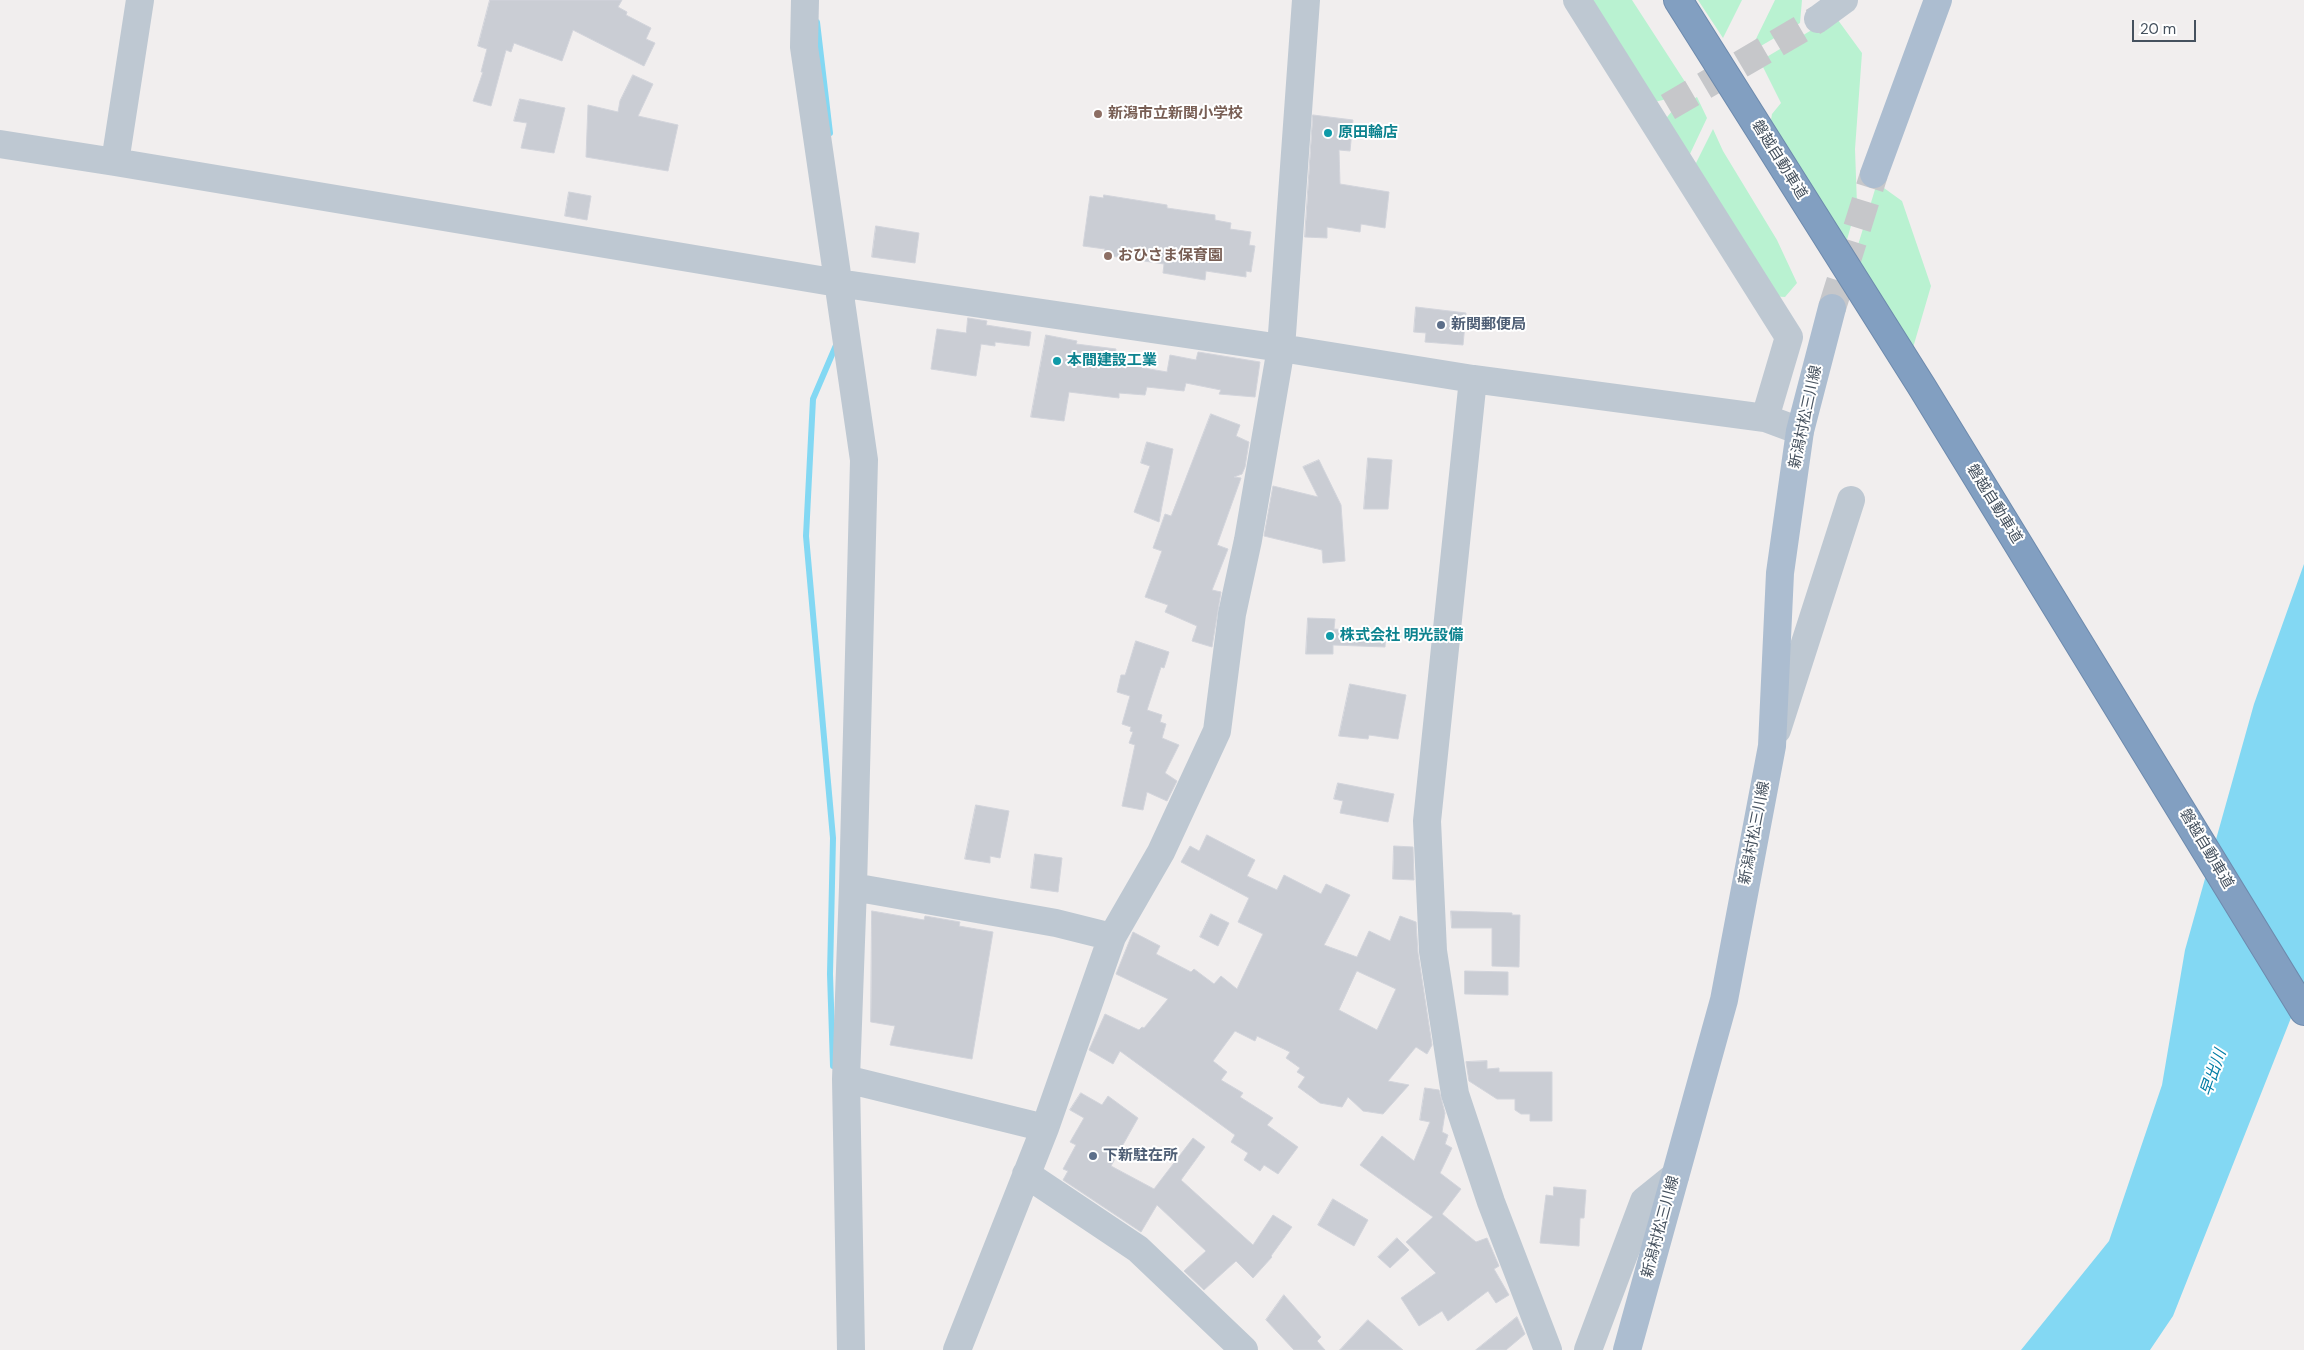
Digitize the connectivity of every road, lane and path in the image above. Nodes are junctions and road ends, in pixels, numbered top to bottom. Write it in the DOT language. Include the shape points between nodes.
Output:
graph roads {
  1 [pos="140,0"];
  2 [pos="805,0"];
  3 [pos="1306,0"];
  4 [pos="1577,0"];
  5 [pos="1678,0"];
  6 [pos="1844,0"];
  7 [pos="1938,0"];
  8 [pos="1818,19"];
  9 [pos="0,144"];
  10 [pos="115,162"];
  11 [pos="1874,174"];
  12 [pos="838,283"];
  13 [pos="1832,308"];
  14 [pos="1281,348"];
  15 [pos="1473,379"];
  16 [pos="1765,418"];
  17 [pos="1800,431"];
  18 [pos="1851,500"];
  19 [pos="1772,746"];
  20 [pos="853,886"];
  21 [pos="1112,937"];
  22 [pos="2304,1011"];
  23 [pos="846,1079"];
  24 [pos="1045,1128"];
  25 [pos="1026,1174"];
  26 [pos="1675,1176"];
  27 [pos="851,1350"];
  28 [pos="957,1350"];
  29 [pos="1244,1350"];
  30 [pos="1548,1350"];
  31 [pos="1588,1350"];
  32 [pos="1627,1350"];
  1 -- 10 [label="street"];
  2 -- 12 [label="street" via="804,47"];
  3 -- 14 [label="street"];
  4 -- 16 [label="street" via="1660,112 1789,337"];
  5 -- 22 [label="highway, 磐越自動車道" via="1922,387"];
  6 -- 8 [label="street"];
  7 -- 11 [label="main road"];
  9 -- 10 [label="street"];
  10 -- 12 [label="street"];
  12 -- 14 [label="street"];
  12 -- 20 [label="street" via="864,460"];
  13 -- 17 [label="main road, 新潟村松三川線"];
  14 -- 15 [label="street"];
  14 -- 21 [label="street" via="1232,614 1217,731 1161,852"];
  15 -- 16 [label="street"];
  15 -- 30 [label="street" via="1427,822 1432,951 1456,1094 1491,1202"];
  16 -- 17 [label="street"];
  17 -- 19 [label="main road, 新潟村松三川線" via="1780,572"];
  18 -- 19 [label="street"];
  19 -- 26 [label="main road, 新潟村松三川線" via="1724,1000"];
  20 -- 21 [label="street" via="1056,923"];
  20 -- 23 [label="street"];
  21 -- 24 [label="street"];
  23 -- 24 [label="street"];
  23 -- 27 [label="street"];
  24 -- 25 [label="street"];
  25 -- 28 [label="street"];
  25 -- 29 [label="street" via="1138,1249"];
  26 -- 31 [label="street" via="1644,1201"];
  26 -- 32 [label="main road, 新潟村松三川線"];
}
